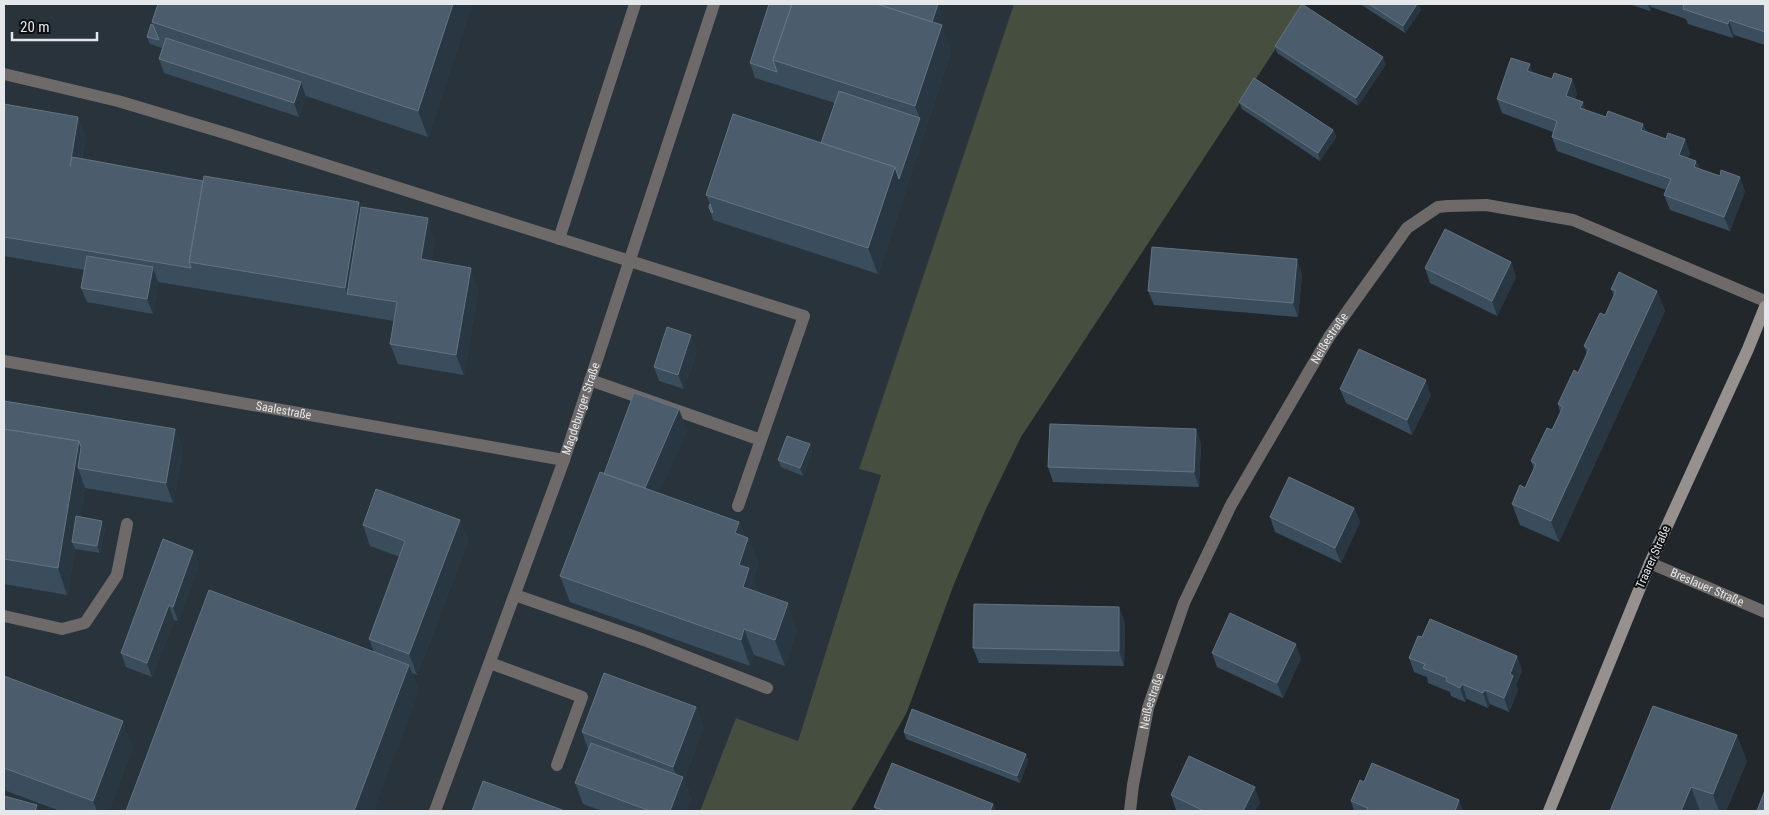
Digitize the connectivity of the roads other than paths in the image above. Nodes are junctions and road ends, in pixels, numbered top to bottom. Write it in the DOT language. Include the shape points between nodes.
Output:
graph roads {
  1 [pos="635,4"];
  2 [pos="714,4"];
  3 [pos="4,74"];
  4 [pos="559,239"];
  5 [pos="629,261"];
  6 [pos="1765,301"];
  7 [pos="1765,307"];
  8 [pos="4,361"];
  9 [pos="590,380"];
  10 [pos="761,440"];
  11 [pos="564,460"];
  12 [pos="738,506"];
  13 [pos="128,524"];
  14 [pos="1650,563"];
  15 [pos="515,595"];
  16 [pos="1765,612"];
  17 [pos="4,616"];
  18 [pos="490,663"];
  19 [pos="767,688"];
  20 [pos="557,765"];
  21 [pos="435,811"];
  22 [pos="1130,811"];
  23 [pos="1548,811"];
  1 -- 4 [label="street"];
  2 -- 5 [label="street, Magdeburger Straße"];
  3 -- 4 [label="street" via="137,106"];
  4 -- 5 [label="street"];
  5 -- 9 [label="street, Magdeburger Straße"];
  5 -- 10 [label="street" via="804,316"];
  6 -- 22 [label="street, Neißestraße" via="1573,220 1486,205 1448,206 1438,207 1407,228 1329,337 1226,514 1184,603 1148,708"];
  7 -- 14 [label="street, Traarer Straße"];
  8 -- 11 [label="street, Saalestraße"];
  9 -- 10 [label="street"];
  9 -- 11 [label="street, Magdeburger Straße"];
  10 -- 12 [label="street"];
  11 -- 15 [label="street, Magdeburger Straße"];
  13 -- 17 [label="street" via="117,575 85,624 62,629"];
  14 -- 16 [label="street, Breslauer Straße"];
  14 -- 23 [label="street, Traarer Straße"];
  15 -- 18 [label="street, Magdeburger Straße"];
  15 -- 19 [label="street"];
  18 -- 20 [label="street" via="582,697"];
  18 -- 21 [label="street, Magdeburger Straße"];
}
